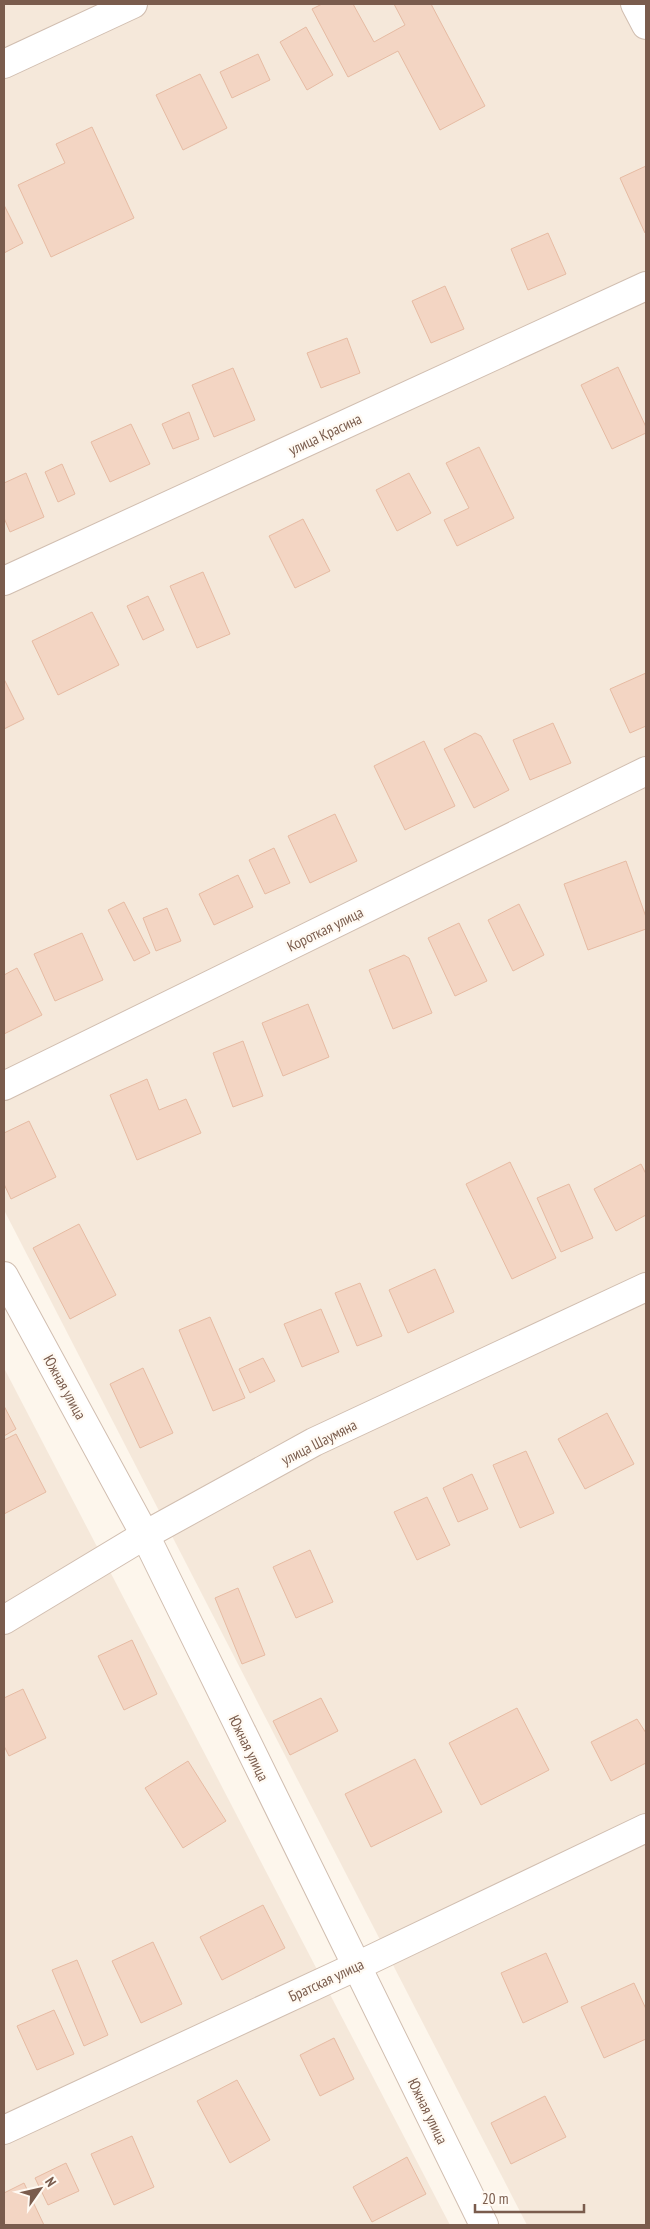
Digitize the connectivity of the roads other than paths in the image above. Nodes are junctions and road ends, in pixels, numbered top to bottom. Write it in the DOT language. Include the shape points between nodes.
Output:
graph roads {
  1 [pos="133,4"];
  2 [pos="635,4"];
  3 [pos="646,25"];
  4 [pos="4,64"];
  5 [pos="646,286"];
  6 [pos="4,581"];
  7 [pos="646,771"];
  8 [pos="4,1086"];
  9 [pos="4,1276"];
  10 [pos="646,1287"];
  11 [pos="145,1535"];
  12 [pos="4,1620"];
  13 [pos="646,1828"];
  14 [pos="357,1966"];
  15 [pos="4,2130"];
  16 [pos="484,2225"];
  1 -- 4 [label="street"];
  2 -- 3 [label="street"];
  5 -- 6 [label="street, улица Красина"];
  7 -- 8 [label="street, Короткая улица"];
  9 -- 11 [label="street, Южная улица"];
  10 -- 11 [label="street, улица Шаумяна" via="314,1442"];
  11 -- 12 [label="street, улица Шаумяна"];
  11 -- 14 [label="street, Южная улица"];
  13 -- 14 [label="street, Братская улица"];
  14 -- 15 [label="street, Братская улица"];
  14 -- 16 [label="street, Южная улица"];
}
